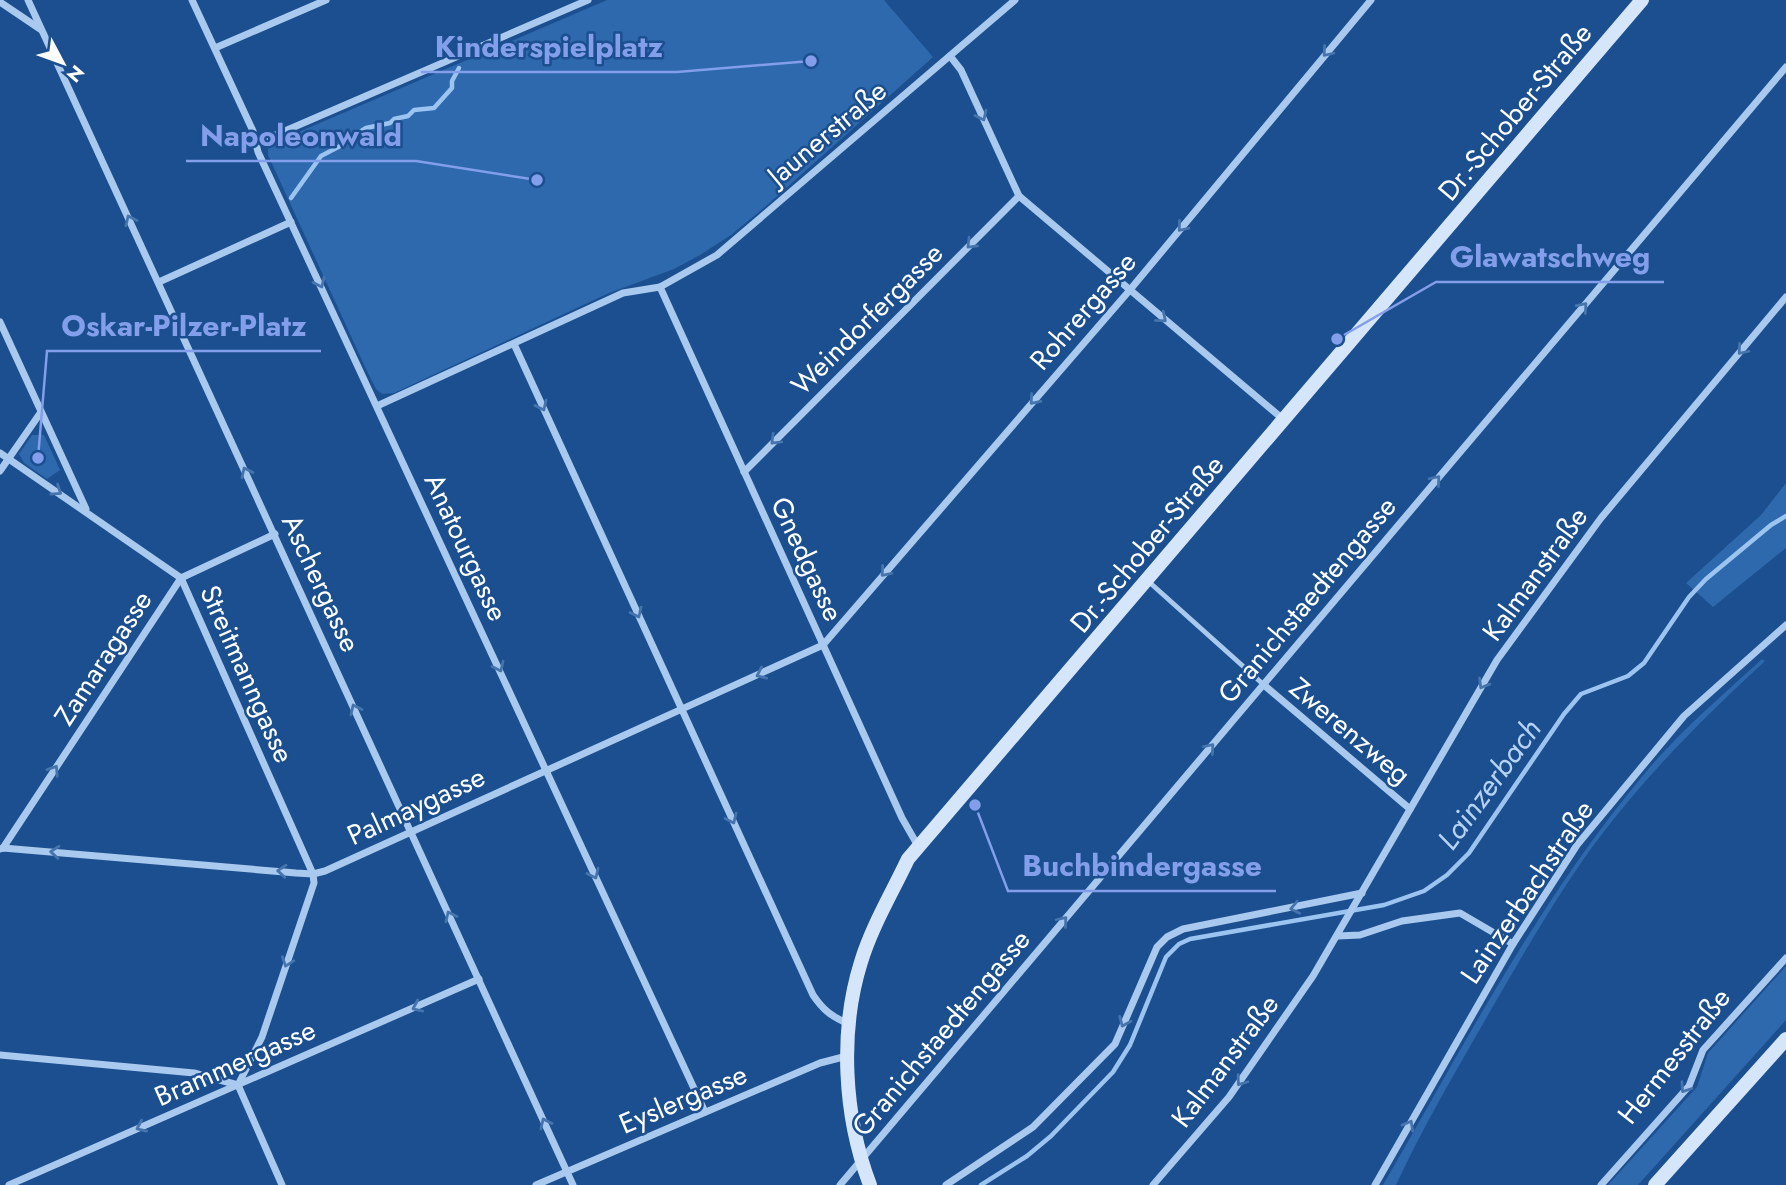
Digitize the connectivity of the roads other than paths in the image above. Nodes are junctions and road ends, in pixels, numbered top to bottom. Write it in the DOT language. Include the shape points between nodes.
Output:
graph roads {
  1 [pos="28,0"];
  2 [pos="192,0"];
  3 [pos="326,0"];
  4 [pos="588,0"];
  5 [pos="1015,0"];
  6 [pos="1371,0"];
  7 [pos="1642,0"];
  8 [pos="0,2"];
  9 [pos="42,30"];
  10 [pos="215,48"];
  11 [pos="950,56"];
  12 [pos="1786,67"];
  13 [pos="257,143"];
  14 [pos="1019,196"];
  15 [pos="291,222"];
  16 [pos="159,282"];
  17 [pos="660,287"];
  18 [pos="1129,291"];
  19 [pos="1786,298"];
  20 [pos="0,322"];
  21 [pos="514,344"];
  22 [pos="377,406"];
  23 [pos="41,412"];
  24 [pos="1284,420"];
  25 [pos="0,453"];
  26 [pos="9,459"];
  27 [pos="0,471"];
  28 [pos="744,472"];
  29 [pos="87,512"];
  30 [pos="275,534"];
  31 [pos="181,578"];
  32 [pos="1148,581"];
  33 [pos="1786,625"];
  34 [pos="822,645"];
  35 [pos="1264,685"];
  36 [pos="682,710"];
  37 [pos="546,770"];
  38 [pos="1410,809"];
  39 [pos="412,832"];
  40 [pos="919,846"];
  41 [pos="2,849"];
  42 [pos="313,874"];
  43 [pos="1362,893"];
  44 [pos="1338,936"];
  45 [pos="1513,944"];
  46 [pos="1786,958"];
  47 [pos="479,979"];
  48 [pos="849,1024"];
  49 [pos="1786,1039"];
  50 [pos="0,1055"];
  51 [pos="847,1056"];
  52 [pos="237,1085"];
  53 [pos="705,1112"];
  54 [pos="860,1160"];
  55 [pos="567,1171"];
  56 [pos="9,1185"];
  57 [pos="282,1185"];
  58 [pos="536,1185"];
  59 [pos="573,1185"];
  60 [pos="840,1185"];
  61 [pos="870,1185"];
  62 [pos="946,1185"];
  63 [pos="1153,1185"];
  64 [pos="1375,1185"];
  65 [pos="1601,1185"];
  66 [pos="1655,1185"];
  1 -- 9 [label="street, Aschergasse"];
  2 -- 10 [label="street, Anatourgasse"];
  3 -- 10 [label="street"];
  4 -- 13 [label="street"];
  5 -- 11 [label="street, Jaunerstraße"];
  6 -- 18 [label="street, Rohrergasse, one-way"];
  7 -- 24 [label="street, Dr.-Schober-Straße"];
  8 -- 9 [label="street"];
  16 -- 9 [label="street, Aschergasse, one-way"];
  10 -- 13 [label="street, Anatourgasse"];
  11 -- 14 [label="street, one-way" via="961,70"];
  11 -- 17 [label="street, Jaunerstraße" via="717,255"];
  35 -- 12 [label="street, Granichstaedtengasse, one-way"];
  13 -- 15 [label="street, Anatourgasse"];
  14 -- 18 [label="street"];
  14 -- 28 [label="street, Weindorfergasse, one-way"];
  15 -- 16 [label="street"];
  15 -- 22 [label="street, Anatourgasse, one-way"];
  30 -- 16 [label="street, Aschergasse, one-way"];
  17 -- 21 [label="street" via="623,293"];
  17 -- 28 [label="street, Gnedgasse"];
  18 -- 24 [label="street, one-way"];
  18 -- 34 [label="street, Rohrergasse, one-way"];
  19 -- 38 [label="street, Kalmanstraße, one-way" via="1601,518 1497,660"];
  20 -- 23 [label="street"];
  21 -- 22 [label="street"];
  21 -- 36 [label="street, one-way"];
  22 -- 37 [label="street, Anatourgasse, one-way"];
  23 -- 26 [label="street"];
  23 -- 29 [label="street"];
  24 -- 32 [label="street, Dr.-Schober-Straße"];
  25 -- 26 [label="street, Streitmanngasse"];
  26 -- 27 [label="street"];
  26 -- 29 [label="street, Streitmanngasse, one-way"];
  28 -- 34 [label="street, Gnedgasse"];
  29 -- 31 [label="street, Streitmanngasse"];
  30 -- 31 [label="street, Zamaragasse"];
  39 -- 30 [label="street, Aschergasse, one-way"];
  41 -- 31 [label="street, Zamaragasse, one-way"];
  31 -- 42 [label="street, Streitmanngasse"];
  32 -- 35 [label="lane"];
  32 -- 40 [label="street, Dr.-Schober-Straße"];
  33 -- 45 [label="street, Lainzerbachstraße" via="1684,716 1577,845"];
  34 -- 36 [label="street, Palmaygasse, one-way"];
  34 -- 40 [label="street, Gnedgasse"];
  35 -- 38 [label="street, Zwerenzweg"];
  54 -- 35 [label="street, Granichstaedtengasse, one-way"];
  36 -- 37 [label="street, Palmaygasse"];
  36 -- 48 [label="street, one-way" via="813,996 834,1018"];
  37 -- 39 [label="street, Palmaygasse"];
  37 -- 53 [label="street, Anatourgasse, one-way"];
  38 -- 43 [label="street, Kalmanstraße"];
  39 -- 42 [label="street, Palmaygasse"];
  47 -- 39 [label="street, Aschergasse, one-way"];
  40 -- 48 [label="street, Dr.-Schober-Straße" via="871,934"];
  42 -- 41 [label="street, Palmaygasse, one-way"];
  42 -- 52 [label="street, one-way" via="314,883 262,1037"];
  43 -- 44 [label="street, Kalmanstraße"];
  43 -- 62 [label="street, one-way" via="1183,929 1167,937 1157,947 1115,1044 1032,1127"];
  44 -- 45 [label="street" via="1460,913"];
  44 -- 63 [label="street, Kalmanstraße, one-way" via="1229,1097"];
  64 -- 45 [label="street, Lainzerbachstraße, one-way"];
  46 -- 65 [label="street, Hermesstraße, one-way" via="1703,1050 1689,1086"];
  47 -- 52 [label="street, Brammergasse, one-way"];
  55 -- 47 [label="street, Aschergasse, one-way"];
  48 -- 51 [label="street, Dr.-Schober-Straße"];
  49 -- 66 [label="street"];
  50 -- 52 [label="street" via="194,1073"];
  51 -- 53 [label="street, Eyslergasse"];
  51 -- 54 [label="street, Dr.-Schober-Straße"];
  52 -- 56 [label="street, Brammergasse, one-way"];
  52 -- 57 [label="street"];
  53 -- 55 [label="street, Eyslergasse"];
  54 -- 60 [label="street, Granichstaedtengasse"];
  54 -- 61 [label="street, Dr.-Schober-Straße"];
  55 -- 58 [label="street, Eyslergasse"];
  55 -- 59 [label="street, Aschergasse"];
}
